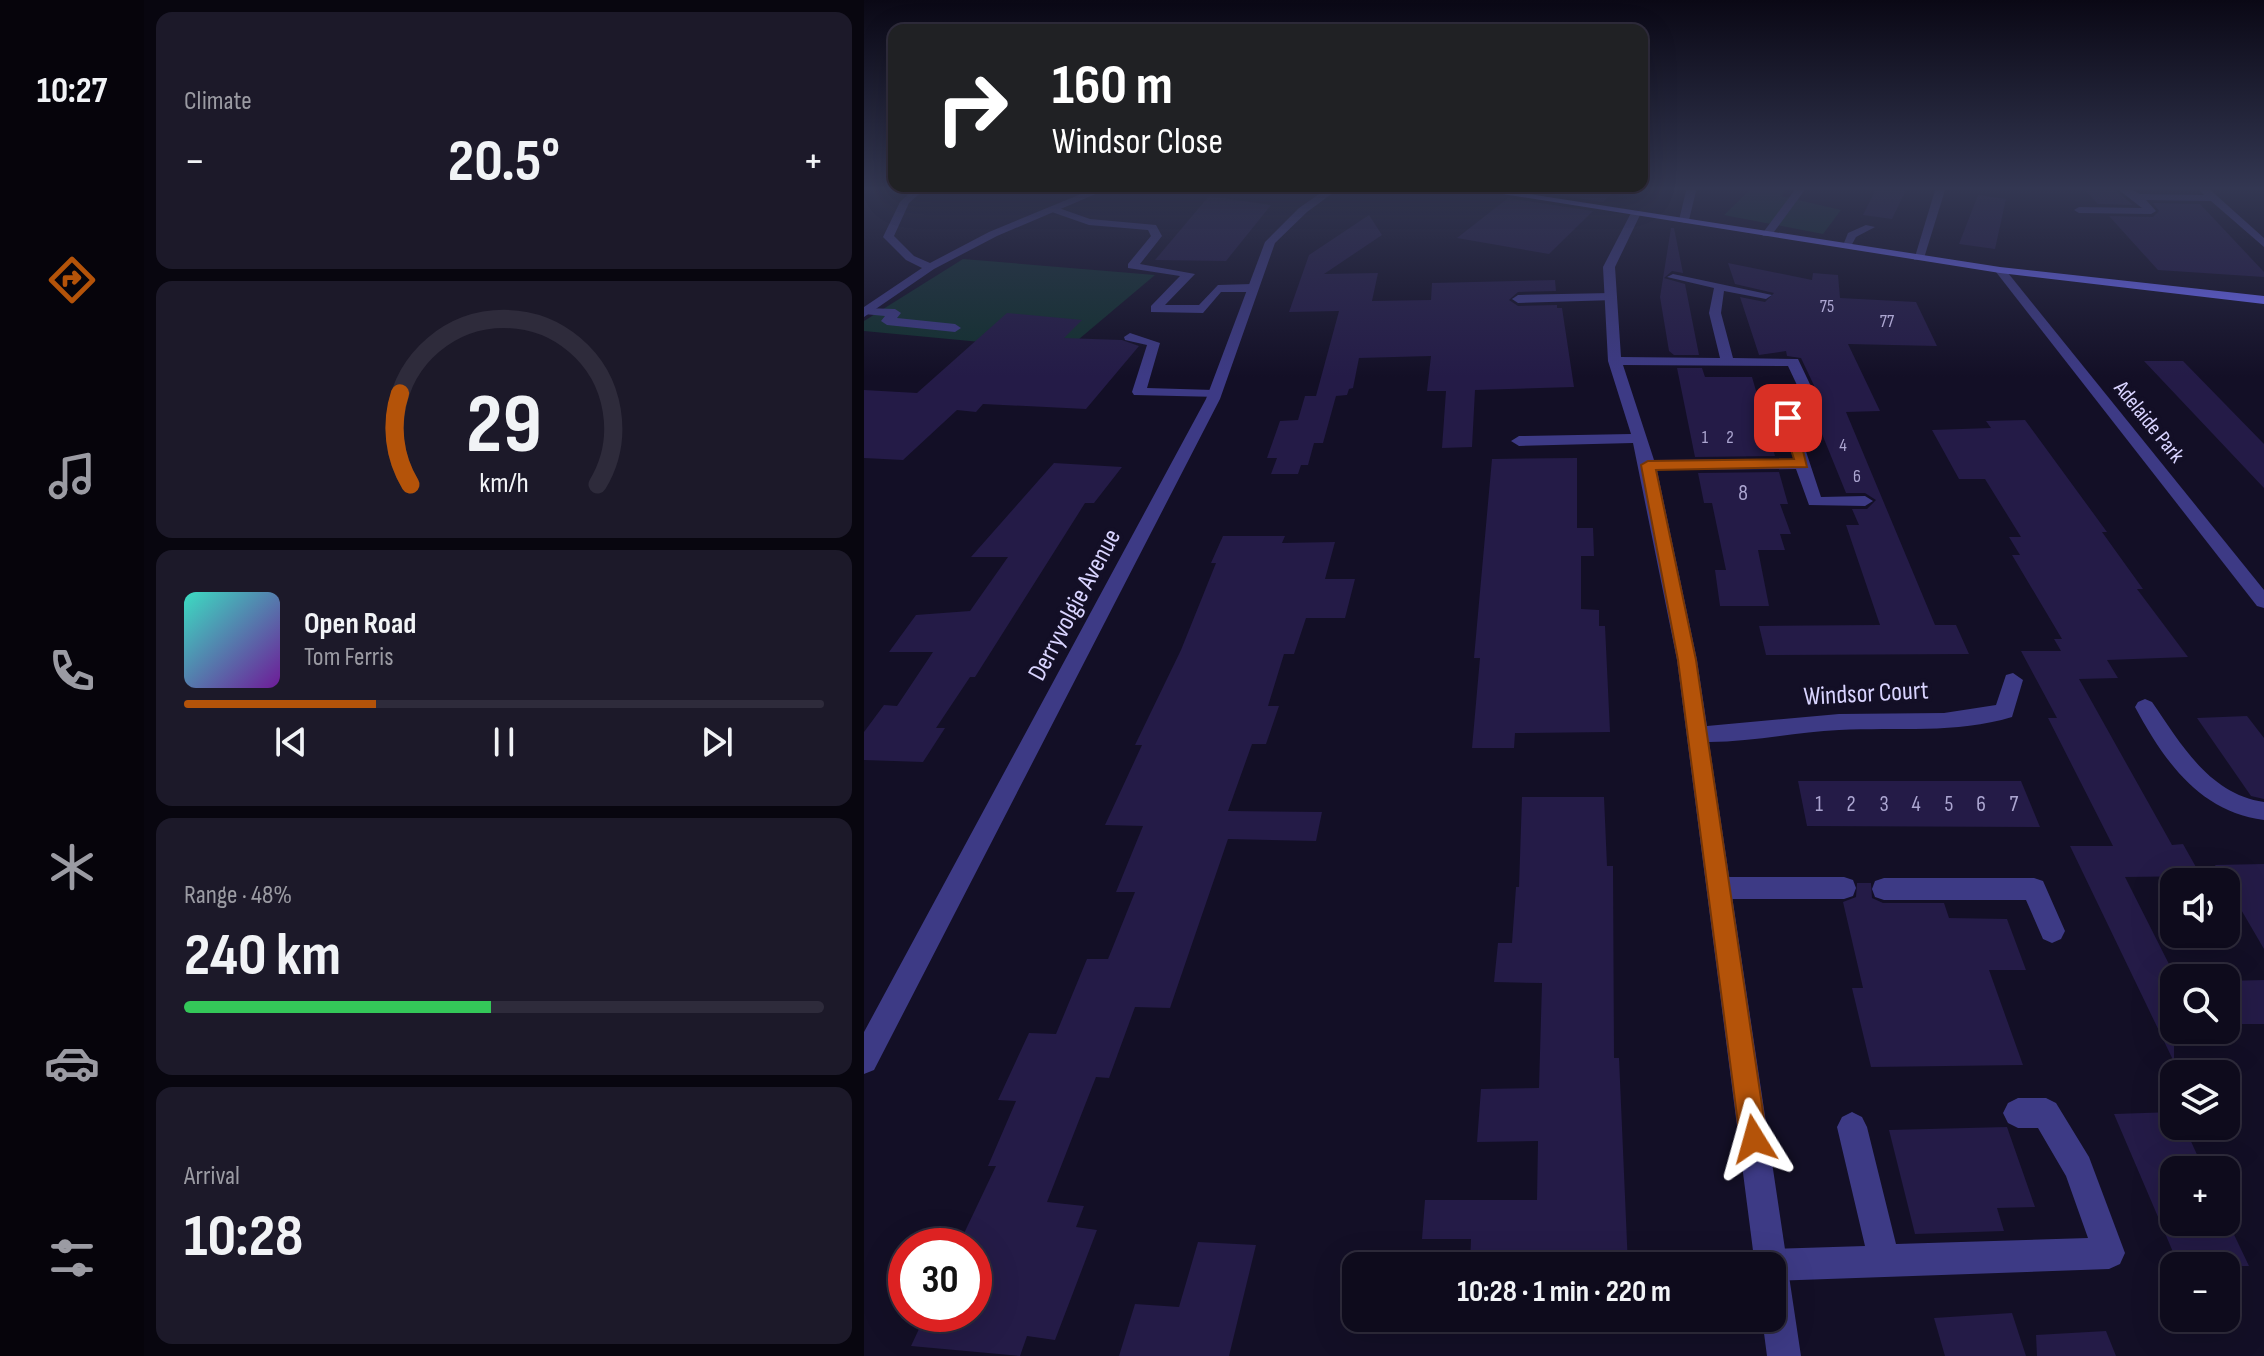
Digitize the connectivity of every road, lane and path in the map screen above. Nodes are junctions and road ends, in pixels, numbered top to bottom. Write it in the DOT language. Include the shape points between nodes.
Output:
graph roads {
  1 [pos="902,250"];
  2 [pos="962,250"];
  3 [pos="1145,250"];
  4 [pos="1267,250"];
  5 [pos="1617,250"];
  6 [pos="1872,250"];
  7 [pos="1921,250"];
  8 [pos="1918,258"];
  9 [pos="930,267"];
  10 [pos="2000,270"];
  11 [pos="1673,277"];
  12 [pos="1721,285"];
  13 [pos="1252,288"];
  14 [pos="1766,295"];
  15 [pos="1611,297"];
  16 [pos="1518,299"];
  17 [pos="2264,300"];
  18 [pos="865,312"];
  19 [pos="955,328"];
  20 [pos="1130,337"];
  21 [pos="1615,361"];
  22 [pos="1728,362"];
  23 [pos="1214,394"];
  24 [pos="1809,397"];
  25 [pos="1788,418"];
  26 [pos="1639,438"];
  27 [pos="1519,441"];
  28 [pos="1802,464"];
  29 [pos="1648,465"];
  30 [pos="1865,501"];
  31 [pos="2264,602"];
  32 [pos="2013,680"];
  33 [pos="2145,707"];
  34 [pos="1697,734"];
  35 [pos="2264,811"];
  36 [pos="1719,888"];
  37 [pos="1844,888"];
  38 [pos="1884,889"];
  39 [pos="2052,931"];
  40 [pos="864,1060"];
  41 [pos="2018,1113"];
  42 [pos="1852,1127"];
  43 [pos="1769,1252"];
  44 [pos="1884,1260"];
  45 [pos="1786,1267"];
  46 [pos="1780,1332"];
  47 [pos="1784,1356"];
  1 -- 9 [label="street"];
  2 -- 9 [label="street"];
  3 -- 13 [label="street" via="1132,266 1189,274 1155,309 1203,309 1218,289"];
  4 -- 13 [label="street, Derryvolgie Avenue"];
  5 -- 15 [label="street" via="1609,267"];
  6 -- 8 [label="main road"];
  7 -- 8 [label="street"];
  8 -- 10 [label="main road"];
  9 -- 18 [label="street"];
  10 -- 17 [label="main road"];
  10 -- 31 [label="street, Adelaide Park"];
  11 -- 12 [label="street"];
  12 -- 14 [label="street"];
  12 -- 22 [label="street" via="1714,297 1715,312"];
  13 -- 23 [label="street, Derryvolgie Avenue"];
  15 -- 16 [label="street"];
  15 -- 21 [label="street"];
  18 -- 19 [label="street" via="895,313 887,321"];
  20 -- 23 [label="street" via="1154,343 1139,392"];
  21 -- 22 [label="street"];
  21 -- 26 [label="street"];
  22 -- 24 [label="street" via="1793,362"];
  23 -- 40 [label="street, Derryvolgie Avenue"];
  25 -- 28 [label="street"];
  26 -- 27 [label="street"];
  26 -- 29 [label="street"];
  28 -- 29 [label="street"];
  28 -- 30 [label="street" via="1815,502"];
  29 -- 34 [label="street"];
  32 -- 34 [label="street, Windsor Court" via="2005,711 1981,718 1836,722"];
  33 -- 35 [label="street" via="2200,781 2226,803"];
  34 -- 36 [label="street"];
  36 -- 37 [label="street"];
  36 -- 43 [label="street"];
  38 -- 39 [label="street" via="2034,889"];
  41 -- 44 [label="street" via="2046,1113 2078,1168 2109,1253"];
  42 -- 44 [label="street"];
  44 -- 45 [label="street"];
  46 -- 47 [label="street"];
}
